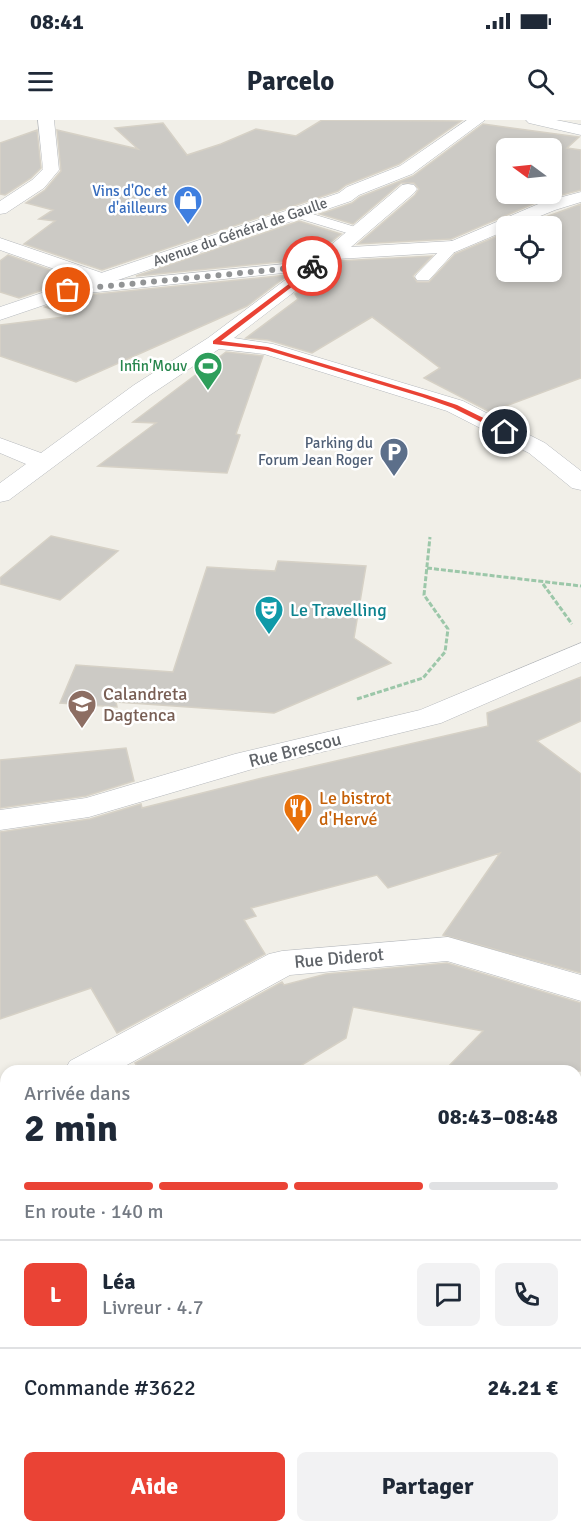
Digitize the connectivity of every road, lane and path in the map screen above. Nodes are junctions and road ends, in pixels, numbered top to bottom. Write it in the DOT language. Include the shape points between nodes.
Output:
graph roads {
  1 [pos="46,120"];
  2 [pos="477,120"];
  3 [pos="534,120"];
  4 [pos="560,120"];
  5 [pos="496,121"];
  6 [pos="581,129"];
  7 [pos="408,189"];
  8 [pos="345,197"];
  9 [pos="580,197"];
  10 [pos="0,209"];
  11 [pos="296,213"];
  12 [pos="357,232"];
  13 [pos="2,246"];
  14 [pos="453,246"];
  15 [pos="324,260"];
  16 [pos="423,277"];
  17 [pos="101,279"];
  18 [pos="68,290"];
  19 [pos="0,314"];
  20 [pos="215,342"];
  21 [pos="0,445"];
  22 [pos="44,463"];
  23 [pos="581,483"];
  24 [pos="0,495"];
  25 [pos="430,537"];
  26 [pos="426,568"];
  27 [pos="543,583"];
  28 [pos="581,586"];
  29 [pos="558,605"];
  30 [pos="566,615"];
  31 [pos="581,652"];
  32 [pos="342,738"];
  33 [pos="0,820"];
  34 [pos="581,988"];
  35 [pos="95,1065"];
  1 -- 10 [label="street" via="51,170 38,184"];
  2 -- 8 [label="street, Avenue du Général de Gaulle" via="406,170"];
  3 -- 6 [label="street"];
  4 -- 6 [label="street"];
  5 -- 7 [label="street" via="482,126"];
  7 -- 8 [label="street, Avenue du Général de Gaulle" via="371,197"];
  7 -- 12 [label="street"];
  8 -- 11 [label="street, Avenue du Général de Gaulle"];
  9 -- 14 [label="street"];
  11 -- 12 [label="lane"];
  11 -- 17 [label="street, Avenue du Général de Gaulle"];
  12 -- 15 [label="street"];
  13 -- 17 [label="street"];
  14 -- 15 [label="street"];
  14 -- 16 [label="lane"];
  15 -- 18 [label="lane"];
  15 -- 20 [label="street"];
  17 -- 18 [label="street, Avenue du Général de Gaulle"];
  18 -- 19 [label="street, Avenue du Général de Gaulle"];
  20 -- 22 [label="street"];
  20 -- 23 [label="street" via="266,348 446,403 537,448"];
  21 -- 22 [label="street"];
  22 -- 24 [label="street"];
  25 -- 26 [label="path"];
  26 -- 27 [label="path"];
  26 -- 32 [label="path" via="424,595 447,629 445,652 423,678 358,698 340,716"];
  27 -- 28 [label="path"];
  27 -- 29 [label="path"];
  29 -- 30 [label="path"];
  31 -- 32 [label="street, Rue Brescou" via="430,717"];
  32 -- 33 [label="street, Rue Brescou" via="246,761 89,807"];
  34 -- 35 [label="street, Rue Diderot" via="448,949 282,963"];
}
